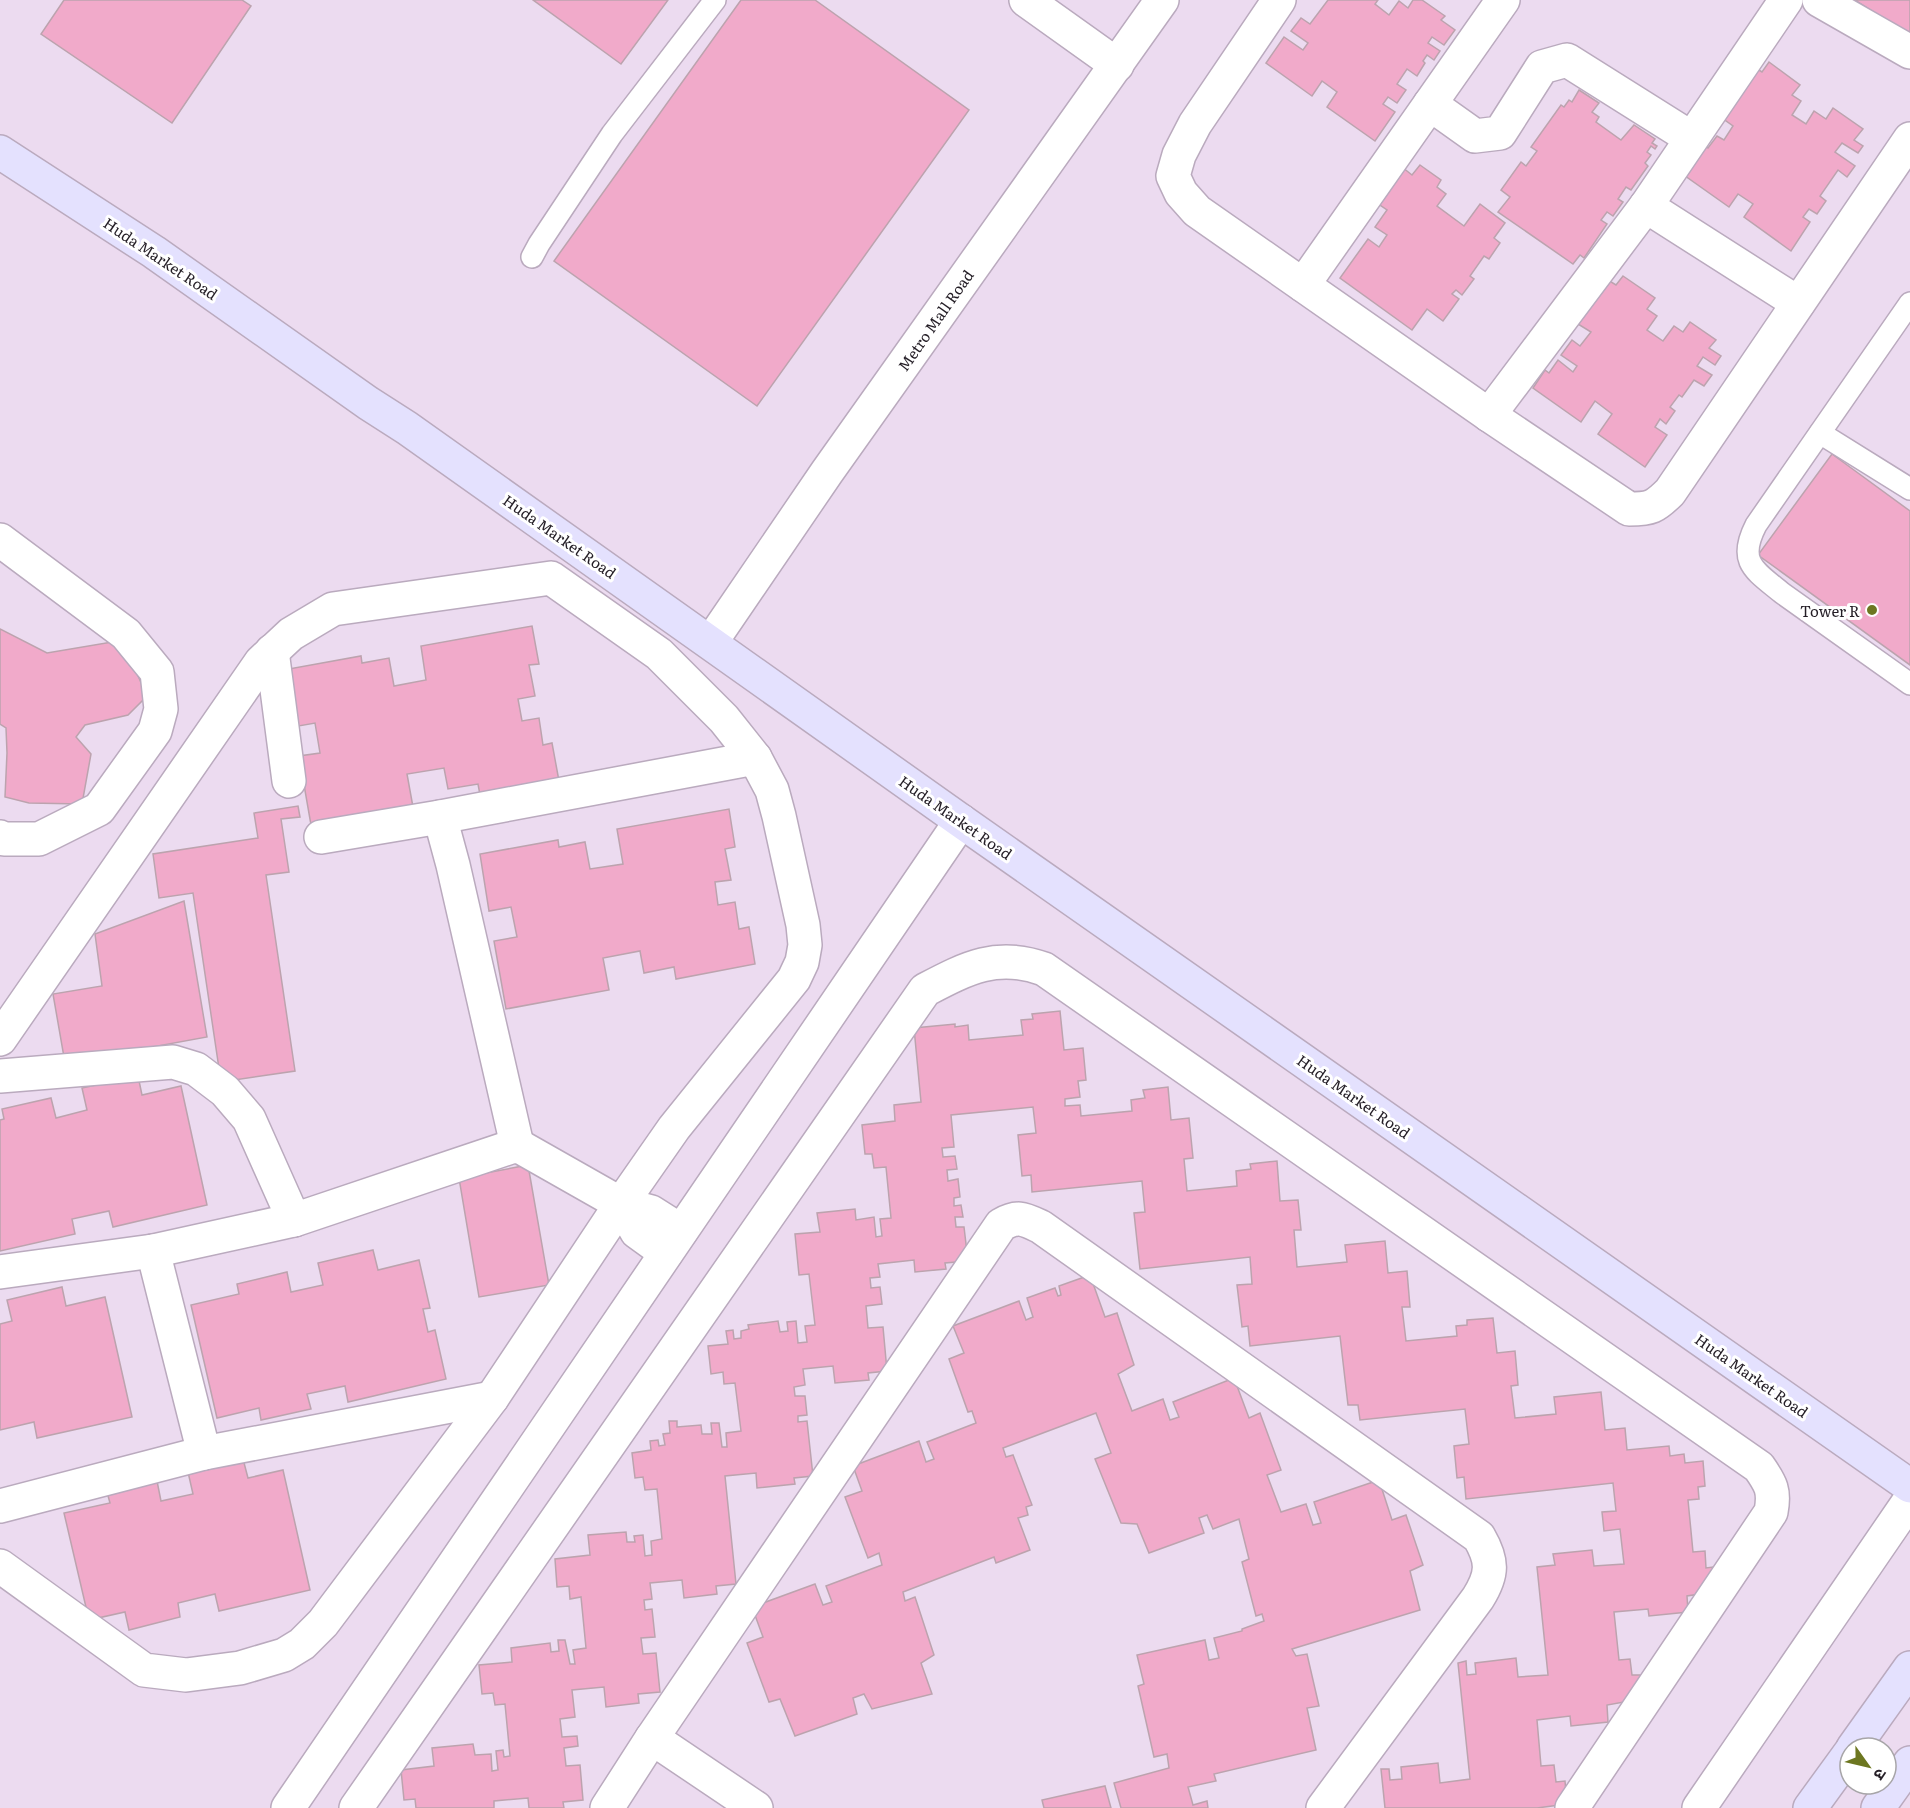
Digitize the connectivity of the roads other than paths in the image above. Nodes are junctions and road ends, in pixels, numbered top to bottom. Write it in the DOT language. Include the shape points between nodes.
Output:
graph roads {
  1 [pos="716,0"];
  2 [pos="1026,0"];
  3 [pos="1162,0"];
  4 [pos="1279,0"];
  5 [pos="1503,0"];
  6 [pos="1786,0"];
  7 [pos="1819,0"];
  8 [pos="1910,52"];
  9 [pos="1117,64"];
  10 [pos="1430,105"];
  11 [pos="1691,138"];
  12 [pos="1910,139"];
  13 [pos="0,152"];
  14 [pos="1646,206"];
  15 [pos="532,257"];
  16 [pos="1303,285"];
  17 [pos="1798,303"];
  18 [pos="1910,303"];
  19 [pos="1489,414"];
  20 [pos="1820,434"];
  21 [pos="1910,489"];
  22 [pos="0,540"];
  23 [pos="711,642"];
  24 [pos="272,651"];
  25 [pos="1910,684"];
  26 [pos="755,758"];
  27 [pos="289,781"];
  28 [pos="440,817"];
  29 [pos="961,821"];
  30 [pos="0,837"];
  31 [pos="321,837"];
  32 [pos="0,1039"];
  33 [pos="0,1076"];
  34 [pos="517,1145"];
  35 [pos="621,1204"];
  36 [pos="294,1220"];
  37 [pos="673,1242"];
  38 [pos="153,1251"];
  39 [pos="0,1272"];
  40 [pos="492,1398"];
  41 [pos="204,1453"];
  42 [pos="1910,1486"];
  43 [pos="1910,1500"];
  44 [pos="0,1506"];
  45 [pos="0,1566"];
  46 [pos="1910,1668"];
  47 [pos="1862,1736"];
  48 [pos="652,1738"];
  49 [pos="1910,1763"];
  50 [pos="1838,1770"];
  51 [pos="288,1808"];
  52 [pos="356,1808"];
  53 [pos="607,1808"];
  54 [pos="756,1808"];
  55 [pos="1323,1808"];
  56 [pos="1572,1808"];
  57 [pos="1699,1808"];
  58 [pos="1810,1808"];
  59 [pos="1878,1808"];
  1 -- 15 [label="lane" via="612,134"];
  2 -- 9 [label="street"];
  3 -- 9 [label="street, Metro Mall Road"];
  4 -- 16 [label="street" via="1195,124 1173,176 1181,193 1197,211"];
  5 -- 10 [label="street"];
  6 -- 11 [label="street"];
  7 -- 8 [label="street"];
  9 -- 23 [label="street, Metro Mall Road"];
  10 -- 11 [label="street" via="1475,136 1500,133 1542,67 1567,60"];
  10 -- 16 [label="street"];
  11 -- 14 [label="street"];
  12 -- 17 [label="street"];
  13 -- 23 [label="street, Huda Market Road" via="154,252"];
  14 -- 17 [label="street"];
  14 -- 19 [label="street"];
  16 -- 19 [label="street"];
  17 -- 19 [label="street" via="1670,492 1656,506 1629,509"];
  18 -- 20 [label="lane"];
  20 -- 21 [label="lane"];
  20 -- 25 [label="lane" via="1756,525 1748,540 1749,560 1782,593"];
  22 -- 30 [label="street" via="126,634 157,672 161,709 155,731 99,809 39,839"];
  23 -- 29 [label="street, Huda Market Road"];
  24 -- 26 [label="street" via="291,634 333,609 551,578 659,654 724,719"];
  24 -- 27 [label="street"];
  24 -- 32 [label="street" via="236,695"];
  26 -- 28 [label="street"];
  26 -- 35 [label="street" via="772,790 779,816 803,925 805,945 801,962 794,979 674,1128"];
  28 -- 31 [label="street"];
  28 -- 34 [label="street"];
  29 -- 37 [label="street"];
  29 -- 42 [label="street, Huda Market Road"];
  33 -- 36 [label="street" via="173,1062 196,1070 225,1091 249,1119"];
  34 -- 35 [label="street"];
  34 -- 36 [label="street"];
  35 -- 37 [label="street" via="651,1212"];
  35 -- 40 [label="street"];
  36 -- 38 [label="street"];
  37 -- 51 [label="street"];
  38 -- 39 [label="street"];
  38 -- 41 [label="street"];
  40 -- 41 [label="street"];
  40 -- 45 [label="street" via="323,1623 284,1655 240,1668 186,1675 144,1670"];
  41 -- 44 [label="street"];
  43 -- 57 [label="street"];
  46 -- 47 [label="street"];
  48 -- 53 [label="street"];
  48 -- 54 [label="street"];
  48 -- 55 [label="street" via="1001,1225 1012,1218 1041,1227 1479,1537 1487,1551 1487,1583 1478,1598"];
  49 -- 59 [label="street"];
  50 -- 58 [label="street"];
  52 -- 56 [label="street" via="925,990 965,969 1009,961 1044,969 1760,1467 1770,1482 1774,1497 1771,1512"];
}
